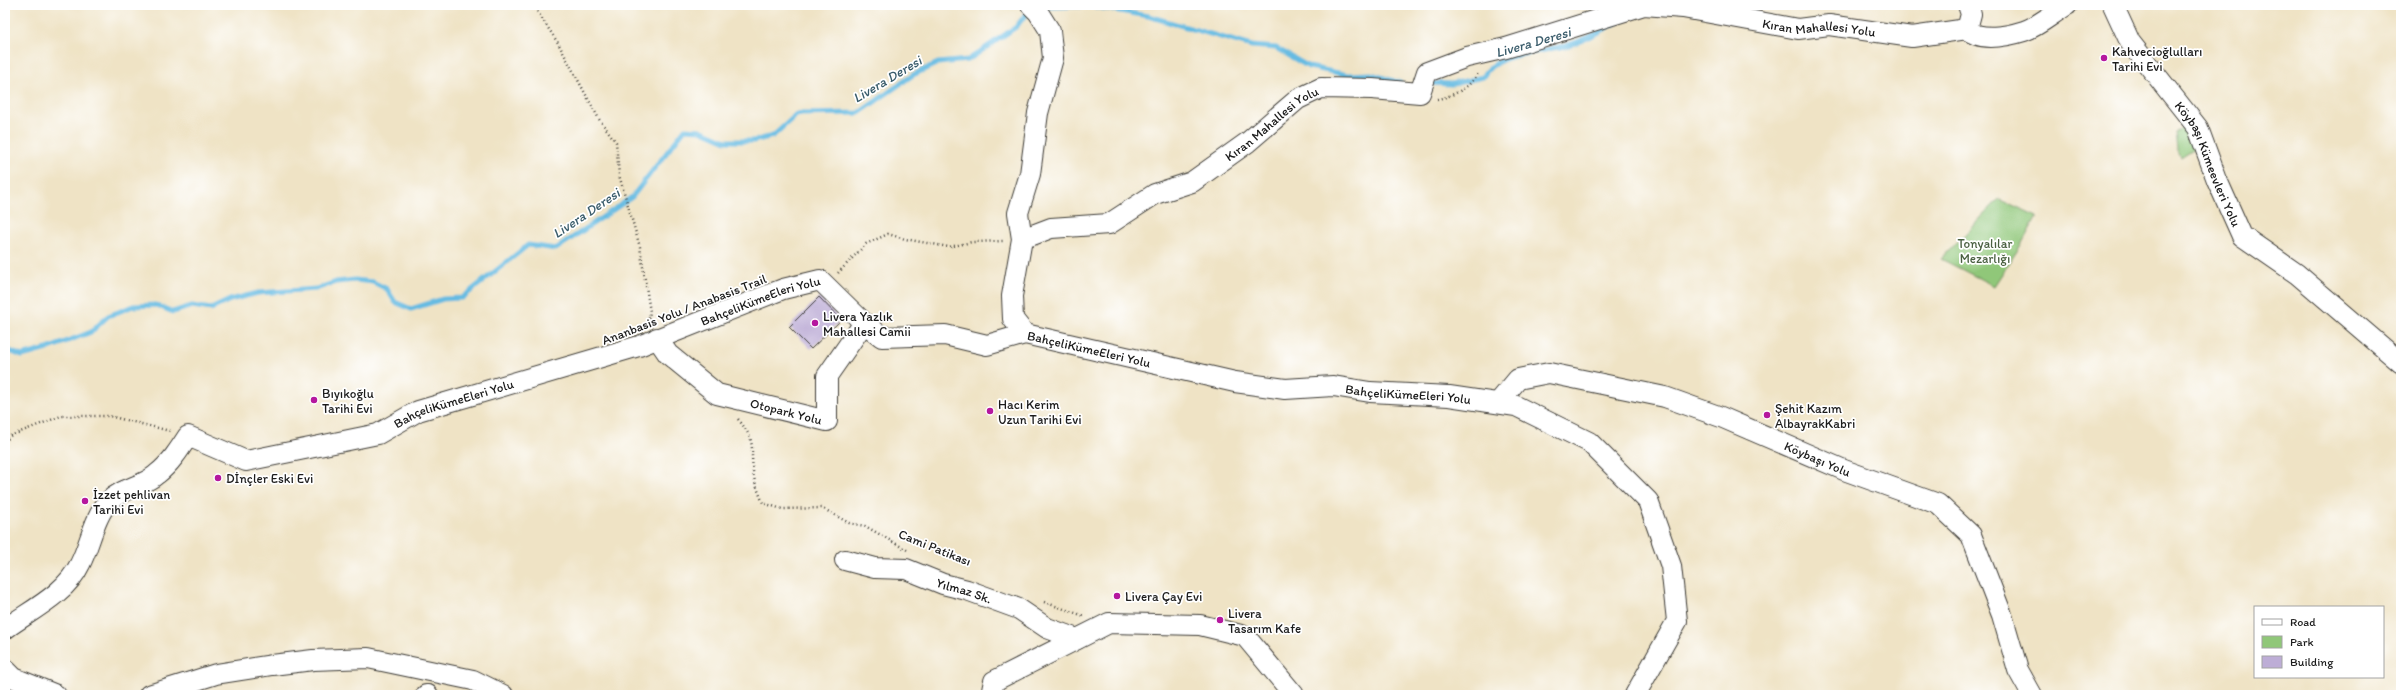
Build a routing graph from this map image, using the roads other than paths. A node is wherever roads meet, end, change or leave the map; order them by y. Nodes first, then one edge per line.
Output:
1 (1031, 5) edge
2 (1968, 5) edge
3 (2067, 5) edge
4 (2113, 5) edge
5 (1967, 29) junction
6 (1022, 241) junction
7 (864, 323) junction
8 (652, 333) junction
9 (1025, 334) junction
10 (2401, 363) edge
11 (1498, 403) junction
12 (845, 560) dead end
13 (5, 630) edge
14 (1077, 639) junction
15 (5, 668) edge
16 (56, 695) edge
17 (149, 695) edge
18 (503, 695) edge
19 (990, 695) edge
20 (1294, 695) edge
21 (1635, 695) edge
22 (2032, 695) edge

1 - 6 street
2 - 5 street
3 - 5 street
4 - 10 street, Köybaşı Kümeevleri Yolu
5 - 6 street, Kıran Mahallesi Yolu
6 - 9 street
7 - 8 street, BahçeliKümeEleri Yolu
7 - 8 street, Otopark Yolu
7 - 9 street, BahçeliKümeEleri Yolu
8 - 13 street, BahçeliKümeEleri Yolu
9 - 11 street, BahçeliKümeEleri Yolu
11 - 21 street, BahçeliKümeEleri Yolu
11 - 22 street, Köybaşı Yolu
12 - 14 street, Yılmaz Sk.
14 - 19 street
14 - 20 street
15 - 16 street
17 - 18 street

